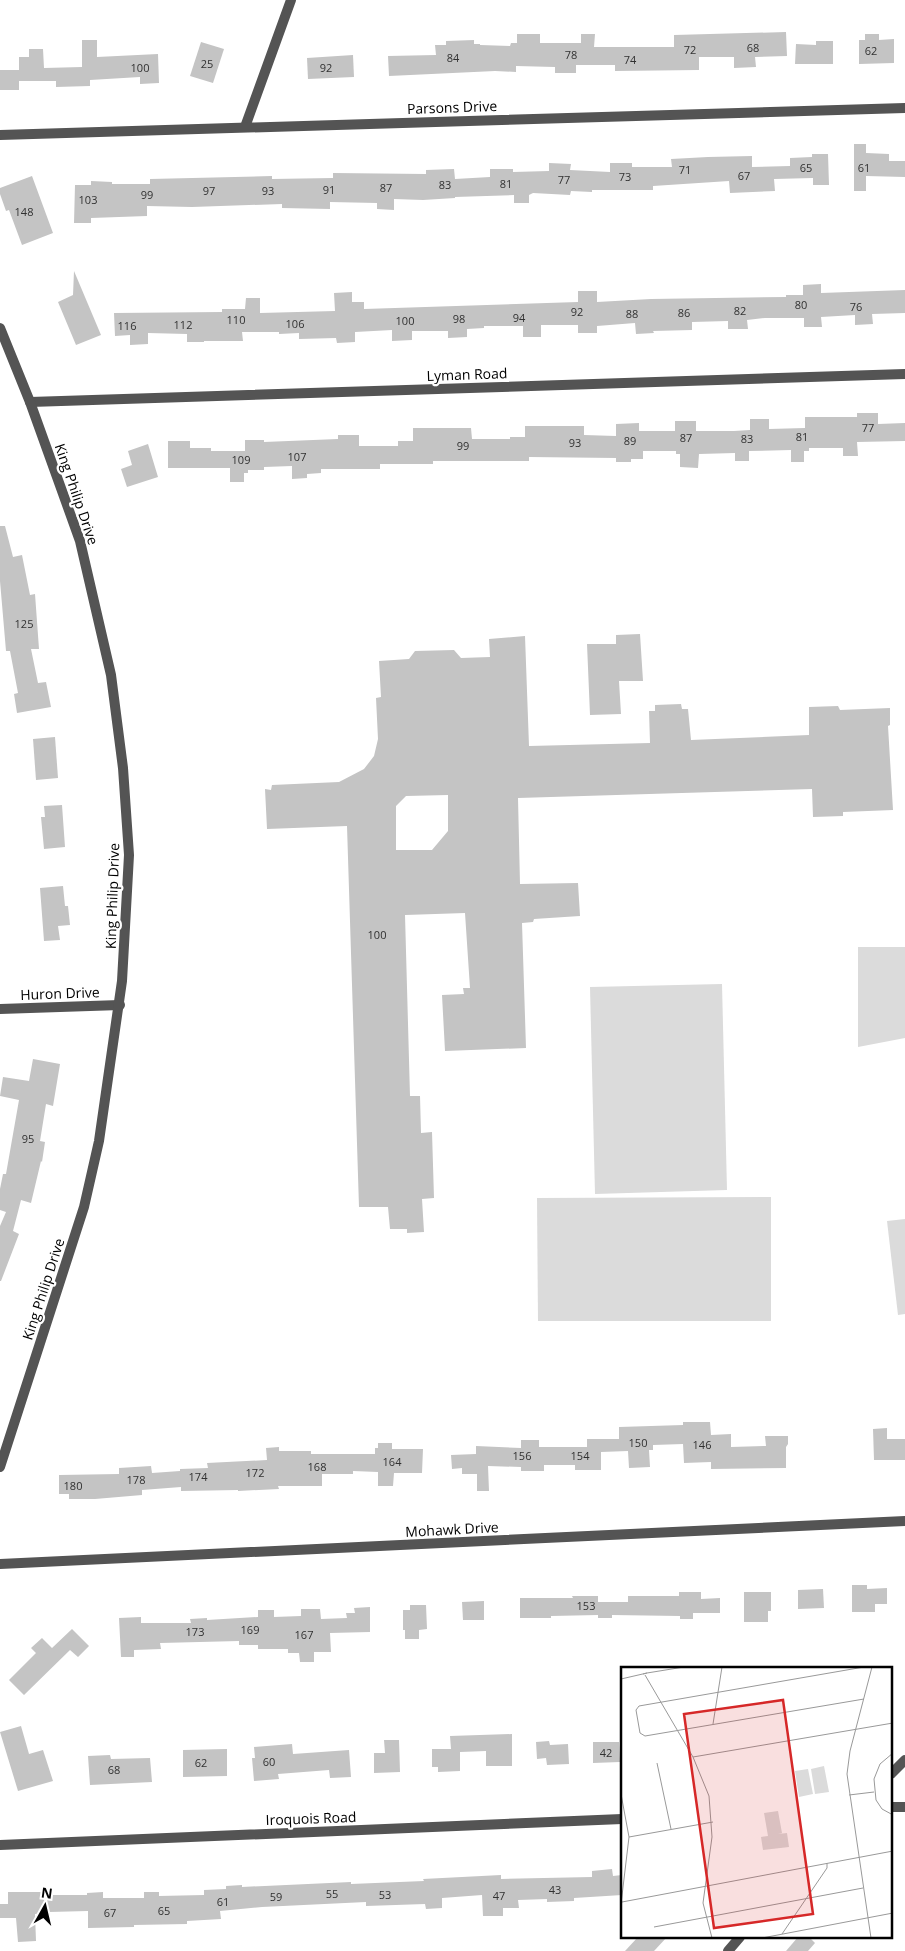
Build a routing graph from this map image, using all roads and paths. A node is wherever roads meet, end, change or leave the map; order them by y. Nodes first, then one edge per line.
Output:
1 (291, 0) edge
2 (905, 108) edge
3 (245, 127) junction
4 (0, 135) edge
5 (0, 328) edge
6 (905, 374) edge
7 (30, 402) junction
8 (120, 1005) junction
9 (0, 1009) edge
10 (0, 1467) edge
11 (905, 1521) edge
12 (0, 1564) edge
13 (905, 1760) edge
14 (892, 1773) edge
15 (892, 1807) edge
16 (905, 1807) edge
17 (621, 1819) edge
18 (0, 1845) edge
19 (739, 1938) edge
20 (728, 1951) edge

1 - 3 street
2 - 3 street, Parsons Drive
3 - 4 street, Parsons Drive
5 - 7 street, King Philip Drive
6 - 7 street, Lyman Road
7 - 8 street, King Philip Drive
8 - 9 street, Huron Drive
8 - 10 street, King Philip Drive
11 - 12 street, Mohawk Drive
13 - 14 street
15 - 16 street
17 - 18 street, Iroquois Road
19 - 20 street

